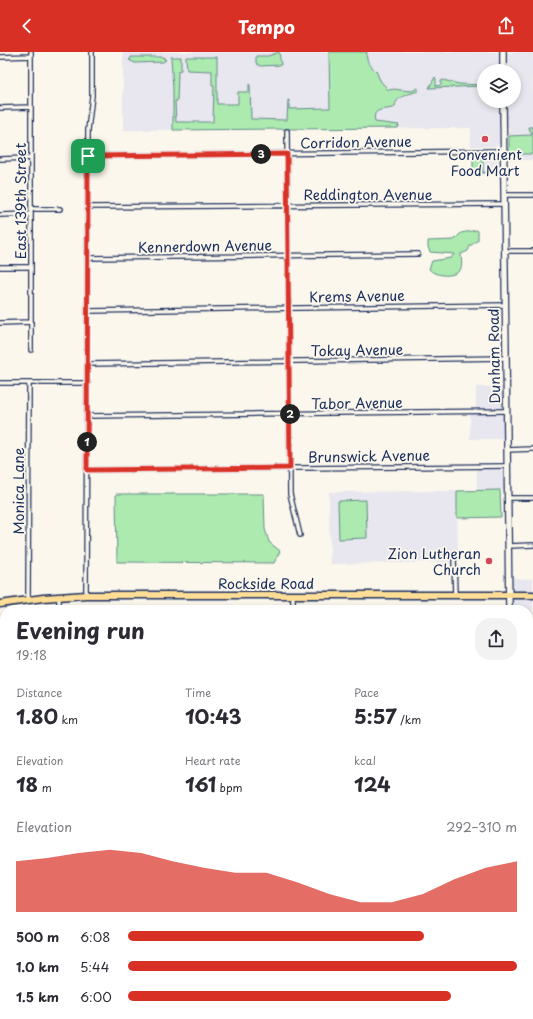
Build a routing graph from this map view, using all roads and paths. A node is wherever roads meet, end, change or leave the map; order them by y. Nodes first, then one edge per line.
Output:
1 (92, 52) edge
2 (503, 52) edge
3 (31, 54) edge
4 (0, 57) edge
5 (503, 64) edge
6 (32, 107) junction
7 (0, 108) edge
8 (503, 108) edge
9 (287, 131) dead end
10 (504, 151) junction
11 (287, 154) junction
12 (88, 156) junction
13 (31, 158) junction
14 (0, 159) edge
15 (504, 195) junction
16 (533, 195) edge
17 (505, 204) junction
18 (288, 205) junction
19 (88, 207) junction
20 (31, 209) junction
21 (60, 209) dead end
22 (31, 214) junction
23 (0, 215) edge
24 (505, 251) junction
25 (533, 251) edge
26 (418, 254) dead end
27 (288, 256) junction
28 (88, 258) junction
29 (0, 267) edge
30 (31, 267) junction
31 (506, 305) junction
32 (289, 308) junction
33 (88, 311) junction
34 (0, 322) edge
35 (31, 322) junction
36 (31, 350) dead end
37 (506, 358) junction
38 (289, 362) junction
39 (88, 364) junction
40 (0, 383) edge
41 (29, 383) junction
42 (88, 383) junction
43 (507, 411) junction
44 (290, 415) junction
45 (87, 416) junction
46 (533, 449) edge
47 (507, 450) junction
48 (507, 466) junction
49 (290, 468) junction
50 (87, 470) junction
51 (508, 498) junction
52 (533, 498) edge
53 (300, 535) dead end
54 (533, 545) edge
55 (509, 546) junction
56 (454, 558) dead end
57 (86, 595) junction
58 (509, 595) junction
59 (533, 595) edge
60 (59, 596) junction
61 (293, 596) junction
62 (455, 596) junction
63 (28, 600) junction
64 (0, 604) edge
65 (59, 605) edge
66 (293, 605) edge
67 (509, 605) edge

1 - 12 street
2 - 5 street
3 - 4 street
3 - 6 street, East 139th Street
6 - 7 street
6 - 13 street, East 139th Street
8 - 10 street, Dunham Road
9 - 11 street
10 - 11 street, Corridon Avenue
10 - 15 street, Dunham Road
11 - 12 street, Corridon Avenue
11 - 18 street
12 - 19 street
13 - 14 street
13 - 20 street, East 139th Street
15 - 16 street
15 - 17 street, Dunham Road
17 - 18 street, Reddington Avenue
17 - 24 street, Dunham Road
18 - 19 street, Reddington Avenue
18 - 27 street
19 - 28 street
20 - 21 street
20 - 22 street, East 139th Street
22 - 23 street
22 - 30 street, East 139th Street
24 - 25 street
24 - 31 street, Dunham Road
26 - 27 street, Kennerdown Avenue
27 - 28 street, Kennerdown Avenue
27 - 32 street
28 - 33 street
29 - 30 street
30 - 35 street, East 139th Street
31 - 32 street, Krems Avenue
31 - 37 street, Dunham Road
32 - 33 street, Krems Avenue
32 - 38 street
33 - 39 street
34 - 35 street
35 - 36 street, East 139th Street
37 - 38 street, Tokay Avenue
37 - 43 street, Dunham Road
38 - 39 street, Tokay Avenue
38 - 44 street
39 - 42 street
40 - 41 street
41 - 42 street
41 - 63 street, Monica Lane
42 - 45 street
43 - 44 street, Tabor Avenue
43 - 47 street, Dunham Road
44 - 45 street, Tabor Avenue
44 - 49 street
45 - 50 street
46 - 47 street
47 - 48 street, Dunham Road
48 - 49 street, Brunswick Avenue
48 - 51 street, Dunham Road
49 - 50 street, Brunswick Avenue
49 - 53 street
50 - 57 street
51 - 52 street
51 - 55 street, Dunham Road
54 - 55 street
55 - 58 street, Dunham Road
56 - 62 street
57 - 60 main road, Rockside Road
57 - 61 main road, Rockside Road
58 - 59 main road, Rockside Road
58 - 62 main road, Rockside Road
58 - 67 street, Dunham Road
60 - 63 main road, Rockside Road
60 - 65 street
61 - 62 main road, Rockside Road
61 - 66 street
63 - 64 main road, Rockside Road

